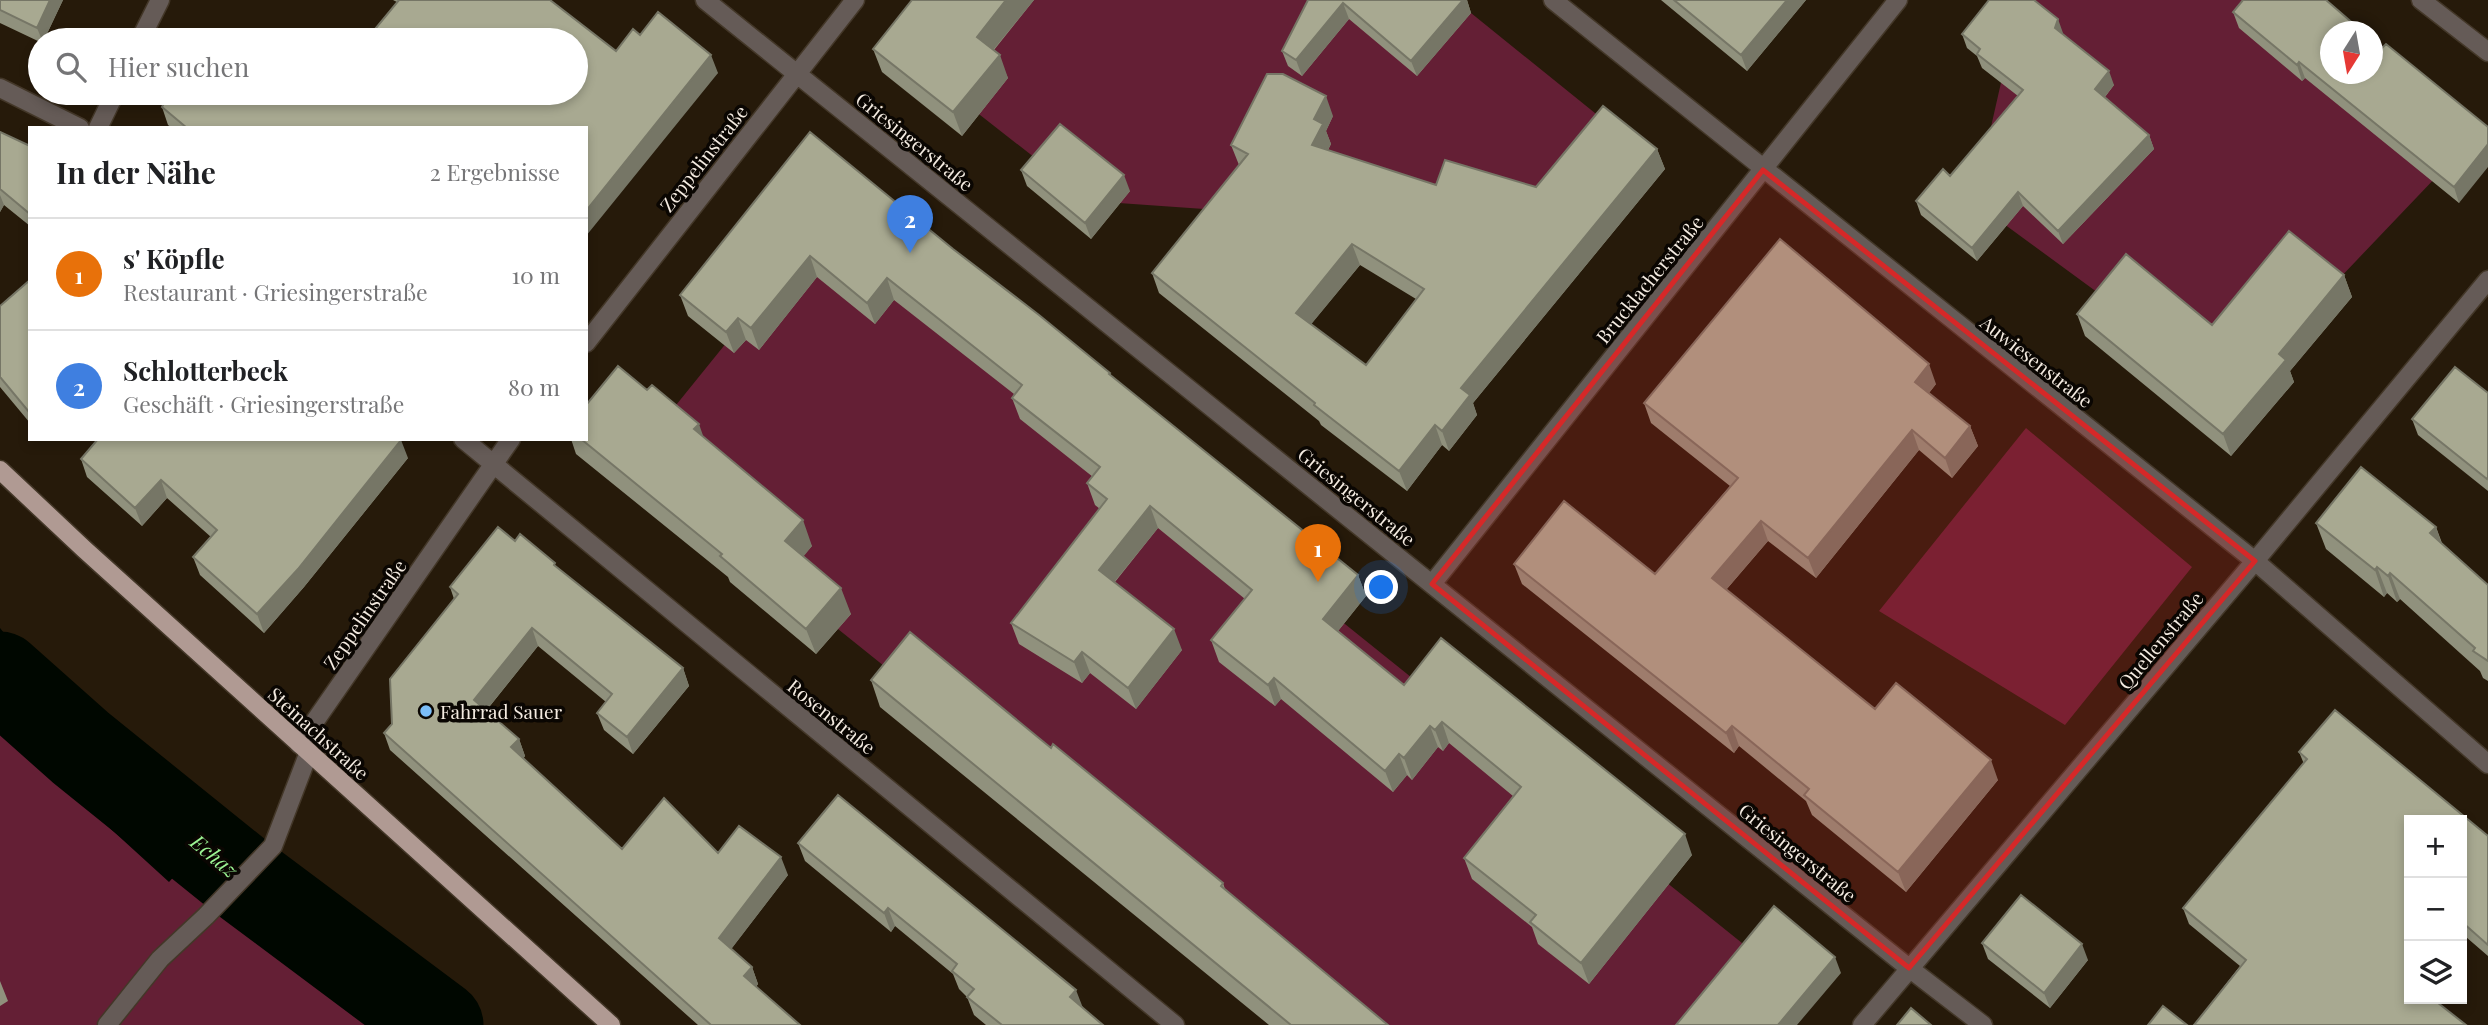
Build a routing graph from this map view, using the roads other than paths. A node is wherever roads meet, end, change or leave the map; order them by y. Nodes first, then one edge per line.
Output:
1 (160, 0) edge
2 (705, 0) edge
3 (855, 0) edge
4 (1553, 0) edge
5 (1898, 0) edge
6 (2421, 0) edge
7 (146, 28) edge
8 (2488, 52) edge
9 (796, 72) junction
10 (0, 88) edge
11 (28, 102) edge
12 (34, 105) edge
13 (109, 105) edge
14 (76, 126) edge
15 (99, 126) edge
16 (1763, 170) junction
17 (2488, 280) edge
18 (588, 340) edge
19 (465, 441) edge
20 (509, 441) edge
21 (492, 464) junction
22 (0, 470) edge
23 (2255, 561) junction
24 (1432, 584) junction
25 (304, 748) junction
26 (2488, 764) edge
27 (1909, 968) junction
28 (107, 1025) edge
29 (611, 1025) edge
30 (1175, 1025) edge
31 (1862, 1025) edge
32 (1983, 1025) edge

1 - 7 street
2 - 9 street, Griesingerstraße
3 - 9 street, Zeppelinstraße
4 - 16 street, Auwiesenstraße
5 - 16 street, Brucklacherstraße
6 - 8 street
9 - 18 street, Zeppelinstraße
9 - 24 street, Griesingerstraße
10 - 11 street
12 - 14 street
13 - 15 street
16 - 23 street, Auwiesenstraße
16 - 24 street, Brucklacherstraße
17 - 23 street, Quellenstraße
19 - 21 street, Rosenstraße
20 - 21 street, Zeppelinstraße
21 - 25 street, Zeppelinstraße
21 - 30 street, Rosenstraße
22 - 25 main road, Steinachstraße
23 - 26 street, Auwiesenstraße
23 - 27 street, Quellenstraße
24 - 27 street, Griesingerstraße
25 - 28 street, Zeppelinstraße
25 - 29 main road, Steinachstraße
27 - 31 street, Quellenstraße
27 - 32 street, Griesingerstraße

